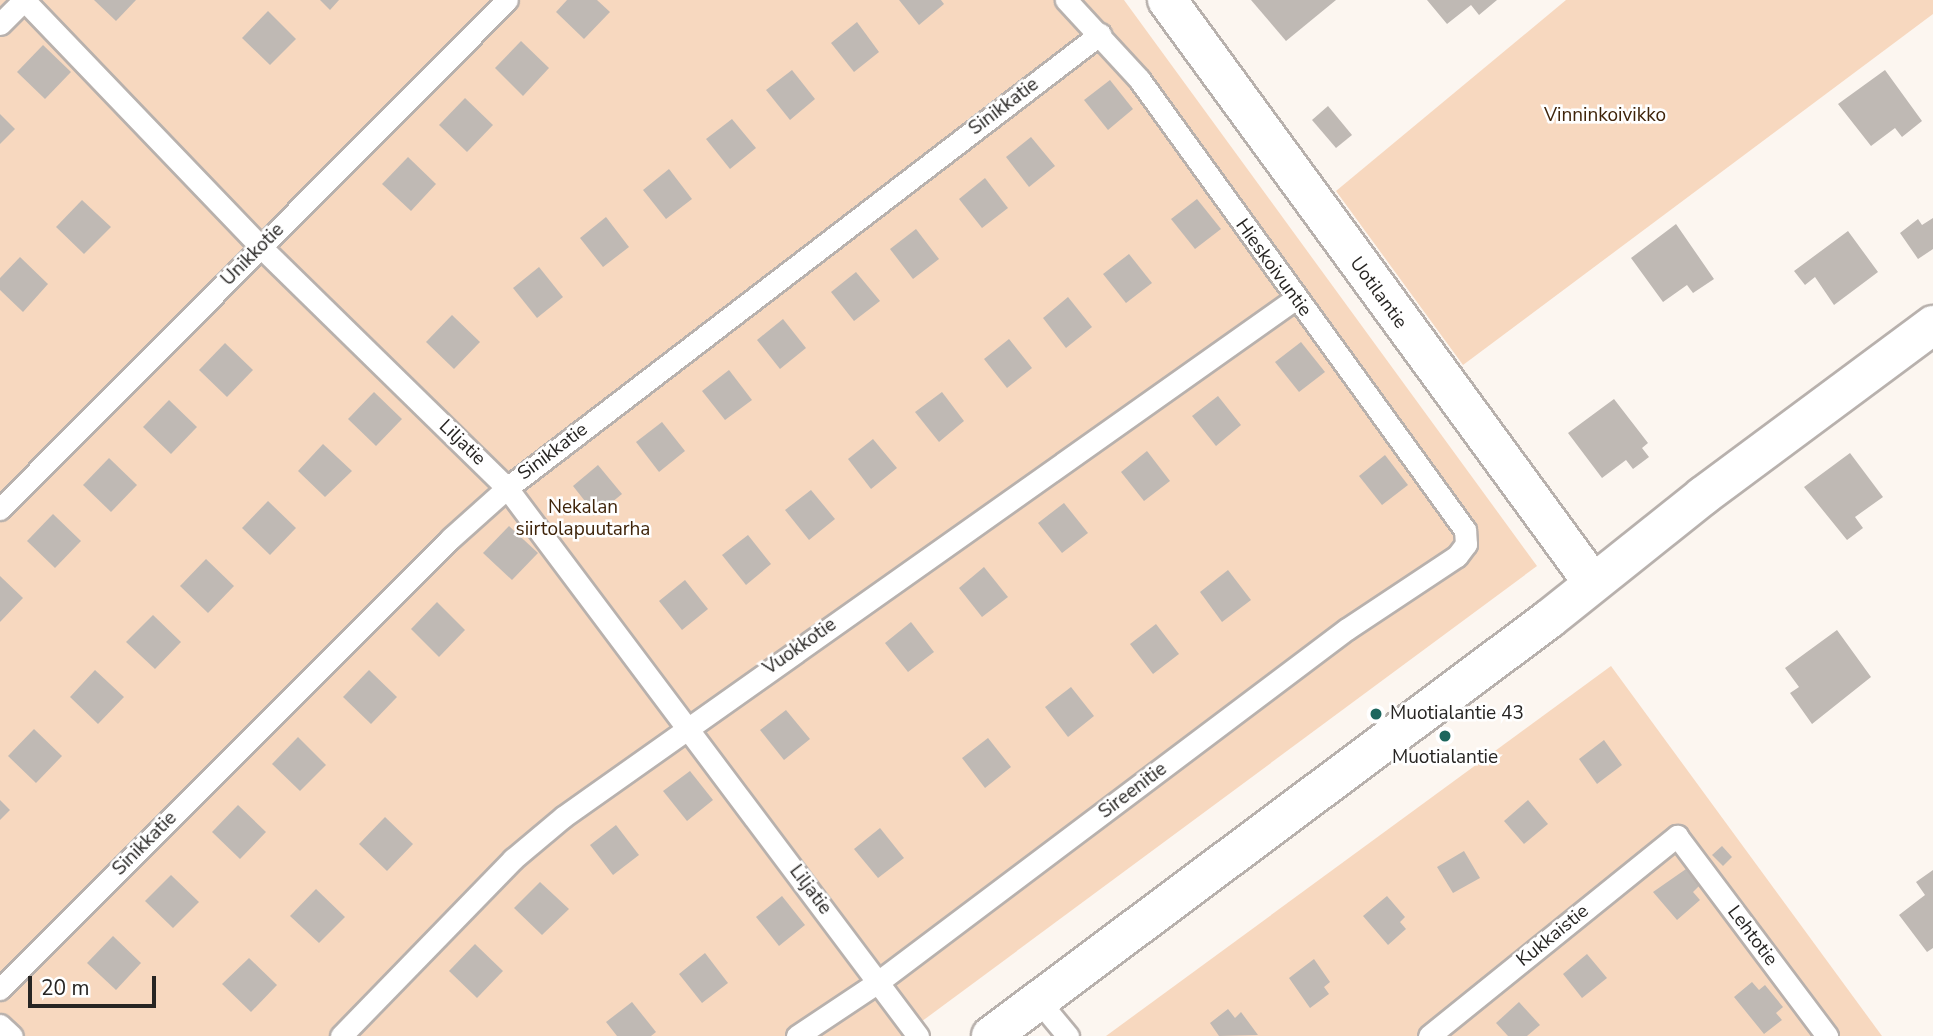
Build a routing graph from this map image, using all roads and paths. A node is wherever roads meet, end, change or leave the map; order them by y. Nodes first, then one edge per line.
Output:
1 (24, 0) edge
2 (507, 0) edge
3 (1066, 0) edge
4 (1167, 0) edge
5 (0, 24) edge
6 (1100, 34) junction
7 (261, 247) junction
8 (1295, 299) junction
9 (1933, 325) edge
10 (507, 488) junction
11 (0, 509) edge
12 (1466, 544) joint
13 (1593, 583) junction
14 (687, 726) junction
15 (1677, 836) joint
16 (878, 982) junction
17 (0, 989) edge
18 (1038, 1000) junction
19 (0, 1025) edge
20 (12, 1036) edge
21 (341, 1036) edge
22 (797, 1036) edge
23 (918, 1036) edge
24 (991, 1036) edge
25 (1068, 1036) edge
26 (1429, 1036) edge
27 (1827, 1036) edge

1 - 5 lane
1 - 7 lane, Liljatie
2 - 7 lane, Unikkotie
3 - 6 lane, Hieskoivuntie
4 - 13 street, Uotilantie
6 - 8 lane, Hieskoivuntie
6 - 10 lane, Sinikkatie
7 - 10 lane, Liljatie
7 - 11 lane, Unikkotie
8 - 12 lane, Hieskoivuntie
8 - 14 lane, Vuokkotie
9 - 13 street
10 - 14 lane, Liljatie
10 - 17 lane, Sinikkatie
12 - 16 lane, Sireenitie
13 - 18 street
14 - 16 lane, Liljatie
14 - 21 lane, Vuokkotie
15 - 26 lane, Kukkaistie
15 - 27 lane, Lehtotie
16 - 22 lane, Sireenitie
16 - 23 lane, Liljatie
18 - 24 street
18 - 25 lane
19 - 20 lane

